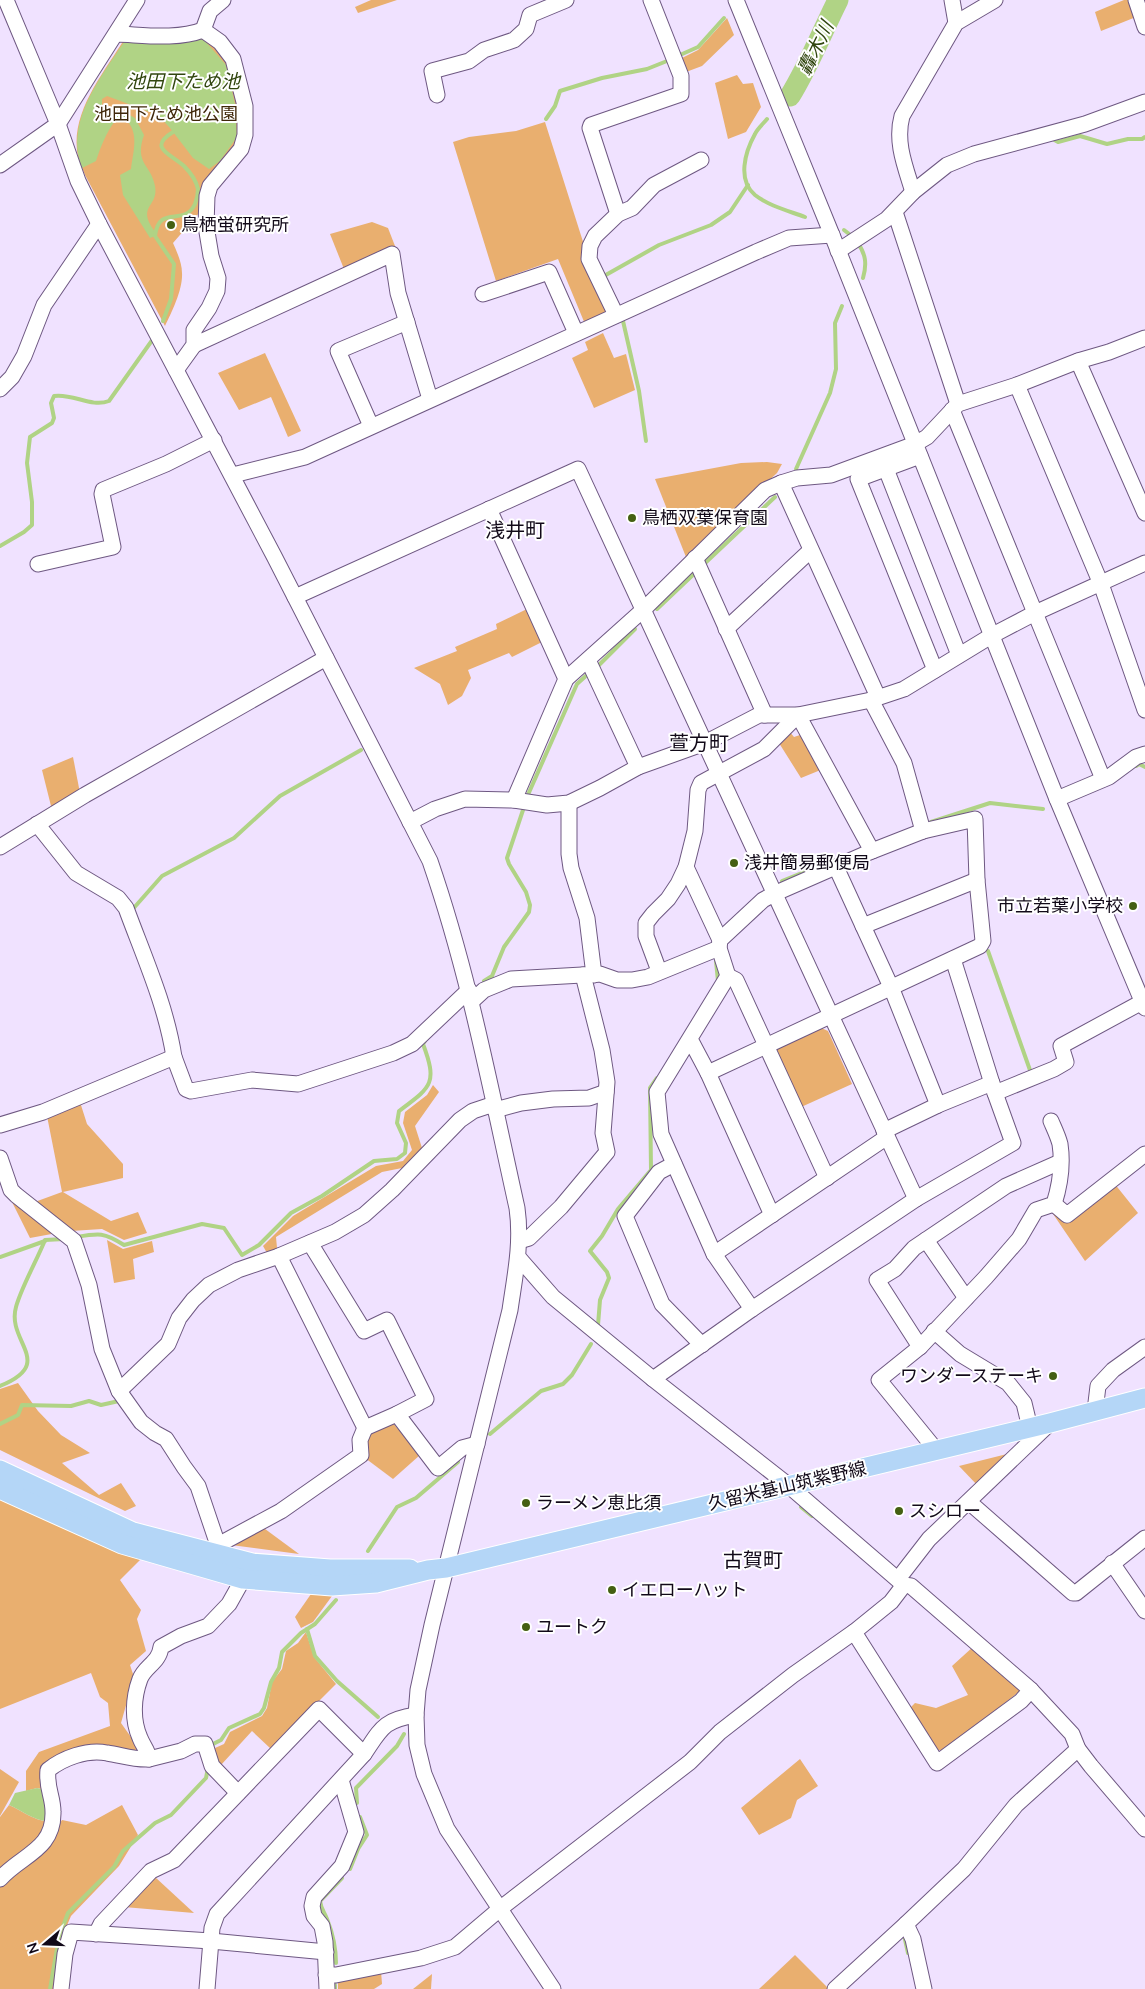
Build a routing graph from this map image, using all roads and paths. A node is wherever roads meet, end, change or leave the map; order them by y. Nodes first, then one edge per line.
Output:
1 (6, 0) edge
2 (137, 0) edge
3 (223, 0) edge
4 (566, 0) edge
5 (652, 0) edge
6 (736, 0) edge
7 (952, 0) edge
8 (995, 0) edge
9 (1136, 0) edge
10 (956, 22) junction
11 (1145, 27) edge
12 (203, 30) junction
13 (117, 34) junction
14 (438, 95) dead end
15 (1145, 102) edge
16 (58, 124) junction
17 (701, 160) dead end
18 (0, 165) edge
19 (913, 192) junction
20 (896, 212) junction
21 (618, 214) junction
22 (99, 224) junction
23 (832, 235) junction
24 (849, 245) junction
25 (483, 294) dead end
26 (616, 315) junction
27 (407, 322) junction
28 (576, 333) junction
29 (1145, 339) edge
30 (194, 345) junction
31 (1078, 361) junction
32 (176, 370) junction
33 (1017, 385) junction
34 (0, 389) edge
35 (430, 399) junction
36 (955, 407) junction
37 (371, 426) junction
38 (214, 440) junction
39 (917, 450) junction
40 (886, 469) junction
41 (233, 475) junction
42 (781, 483) junction
43 (489, 510) junction
44 (1145, 513) edge
45 (811, 550) junction
46 (695, 558) junction
47 (1145, 563) edge
48 (38, 564) dead end
49 (1101, 584) junction
50 (296, 597) junction
51 (643, 610) junction
52 (1035, 613) junction
53 (726, 629) junction
54 (991, 636) junction
55 (959, 655) junction
56 (326, 658) junction
57 (588, 660) junction
58 (935, 670) junction
59 (566, 679) junction
60 (874, 698) junction
61 (1145, 710) edge
62 (765, 715) junction
63 (798, 715) junction
64 (705, 743) junction
65 (1145, 754) edge
66 (638, 767) junction
67 (719, 772) junction
68 (1103, 779) junction
69 (1057, 799) junction
70 (521, 802) junction
71 (569, 803) junction
72 (410, 822) junction
73 (37, 824) junction
74 (923, 831) junction
75 (869, 846) junction
76 (0, 847) edge
77 (836, 866) junction
78 (686, 867) junction
79 (977, 880) junction
80 (776, 893) junction
81 (863, 926) junction
82 (719, 944) junction
83 (953, 959) junction
84 (659, 971) junction
85 (588, 975) junction
86 (728, 976) junction
87 (891, 987) junction
88 (470, 995) junction
89 (1144, 1005) edge
90 (831, 1015) junction
91 (690, 1039) junction
92 (766, 1045) junction
93 (174, 1057) junction
94 (708, 1073) junction
95 (993, 1088) junction
96 (606, 1092) junction
97 (938, 1105) junction
98 (495, 1107) junction
99 (1051, 1121) dead end
100 (0, 1125) edge
101 (886, 1134) junction
102 (1145, 1154) edge
103 (0, 1158) edge
104 (1060, 1162) junction
105 (674, 1164) junction
106 (827, 1178) junction
107 (916, 1199) junction
108 (1054, 1204) junction
109 (772, 1215) junction
110 (926, 1240) junction
111 (519, 1241) junction
112 (310, 1243) junction
113 (714, 1254) junction
114 (279, 1256) junction
115 (518, 1257) junction
116 (966, 1298) junction
117 (752, 1309) junction
118 (934, 1331) junction
119 (702, 1345) junction
120 (920, 1347) junction
121 (1145, 1347) edge
122 (654, 1379) junction
123 (119, 1391) junction
124 (1145, 1398) edge
125 (1095, 1411) junction
126 (397, 1414) junction
127 (1050, 1423) junction
128 (364, 1428) junction
129 (1030, 1428) junction
130 (477, 1444) junction
131 (936, 1450) junction
132 (0, 1470) edge
133 (788, 1486) junction
134 (0, 1489) edge
135 (969, 1502) junction
136 (1145, 1538) edge
137 (219, 1549) junction
138 (1112, 1563) junction
139 (437, 1569) junction
140 (243, 1580) junction
141 (901, 1582) junction
142 (1144, 1608) edge
143 (854, 1632) junction
144 (1031, 1690) junction
145 (416, 1715) junction
146 (1078, 1749) junction
147 (364, 1754) junction
148 (149, 1759) junction
149 (341, 1780) junction
150 (238, 1793) junction
151 (1144, 1825) edge
152 (0, 1879) edge
153 (501, 1908) junction
154 (906, 1924) junction
155 (96, 1934) junction
156 (211, 1941) junction
157 (326, 1952) junction
158 (327, 1982) edge
159 (61, 1989) edge
160 (207, 1989) edge
161 (553, 1989) edge
162 (835, 1989) edge
163 (924, 1989) edge

1 - 16 street
2 - 13 street
3 - 12 street
4 - 14 street
5 - 21 street
6 - 23 street
7 - 10 street
8 - 10 street
9 - 11 street
10 - 19 street
12 - 13 street
12 - 30 street
13 - 16 street
15 - 19 street
16 - 18 street
16 - 22 street
17 - 21 street
19 - 20 street
20 - 24 street
20 - 36 street
21 - 26 street
22 - 32 street
22 - 34 street
23 - 24 street
23 - 26 street
24 - 39 street
25 - 28 street
26 - 28 street
27 - 30 street
27 - 35 street
27 - 37 street
28 - 35 street
29 - 31 street
30 - 32 street
31 - 33 street
31 - 44 street
32 - 38 street
33 - 36 street
33 - 49 street
35 - 37 street
36 - 39 street
36 - 52 street
37 - 41 street
38 - 41 street
38 - 48 street
39 - 40 street
39 - 42 street
39 - 54 street
40 - 55 street
40 - 58 street
41 - 50 street
42 - 45 street
42 - 46 street
43 - 50 street
43 - 51 street
43 - 59 street
45 - 53 street
45 - 60 street
46 - 51 street
46 - 53 street
47 - 49 street
49 - 52 street
49 - 61 street
50 - 56 street
51 - 57 street
51 - 64 street
52 - 54 street
52 - 68 street
53 - 62 street
54 - 55 street
54 - 69 street
55 - 58 street
56 - 72 street
56 - 73 street
57 - 59 street
57 - 66 street
58 - 60 street
59 - 70 street
60 - 63 street
60 - 74 street
62 - 63 street
62 - 64 street
63 - 67 street
63 - 75 street
64 - 66 street
64 - 67 street
65 - 68 street
66 - 71 street
67 - 78 street
67 - 80 street
68 - 69 street
69 - 89 street
70 - 71 street
70 - 72 street
71 - 85 street
72 - 88 street
73 - 76 street
73 - 93 street
74 - 75 street
74 - 79 street
75 - 77 street
77 - 80 street
77 - 81 street
78 - 82 street
78 - 84 street
79 - 81 street
79 - 83 street
80 - 82 street
80 - 90 street
81 - 87 street
82 - 84 street
82 - 86 street
83 - 87 street
83 - 95 street
84 - 85 street
85 - 88 street
85 - 96 street
86 - 91 street
86 - 92 street
87 - 90 street
87 - 97 street
88 - 93 street
88 - 98 street
89 - 95 street
90 - 92 street
90 - 101 street
91 - 94 street
91 - 105 street
92 - 94 street
92 - 106 street
93 - 100 street
94 - 109 street
95 - 97 street
95 - 107 street
96 - 98 street
96 - 111 street
97 - 101 street
98 - 111 street
98 - 112 street
99 - 104 street
101 - 106 street
101 - 107 street
102 - 108 street
103 - 123 street
104 - 108 street
104 - 110 street
105 - 113 street
105 - 119 street
106 - 109 street
107 - 117 street
108 - 116 street
109 - 113 street
110 - 116 street
110 - 120 street
111 - 115 street
112 - 114 street
112 - 126 street
113 - 117 street
114 - 123 street
114 - 128 street
115 - 122 street
115 - 130 street
116 - 118 street
117 - 119 street
118 - 120 street
118 - 129 street
119 - 122 street
120 - 131 street
121 - 125 street
122 - 133 street
123 - 137 street
124 - 125 main road, 久留米基山筑紫野線
125 - 127 main road, 久留米基山筑紫野線
126 - 128 street
126 - 130 street
127 - 129 main road, 久留米基山筑紫野線
127 - 135 street
128 - 137 street
129 - 131 main road, 久留米基山筑紫野線
130 - 139 street
131 - 133 main road, 久留米基山筑紫野線
132 - 137 main road, 久留米基山筑紫野線
133 - 139 main road, 久留米基山筑紫野線
133 - 141 street
134 - 140 main road, 久留米基山筑紫野線
135 - 138 street
135 - 141 street
136 - 138 street
137 - 139 main road, 久留米基山筑紫野線
138 - 142 street
139 - 140 main road, 久留米基山筑紫野線
139 - 145 street
140 - 148 street
141 - 143 street
141 - 144 street
143 - 144 street
143 - 153 street
144 - 146 street
145 - 147 street
145 - 153 street
146 - 151 street
146 - 154 street
147 - 149 street
147 - 150 street
148 - 150 street
148 - 152 street
149 - 156 street
149 - 157 street
150 - 155 street
153 - 158 street
153 - 161 street
154 - 162 street
154 - 163 street
155 - 156 street
155 - 159 street
156 - 157 street
156 - 160 street
157 - 158 street

